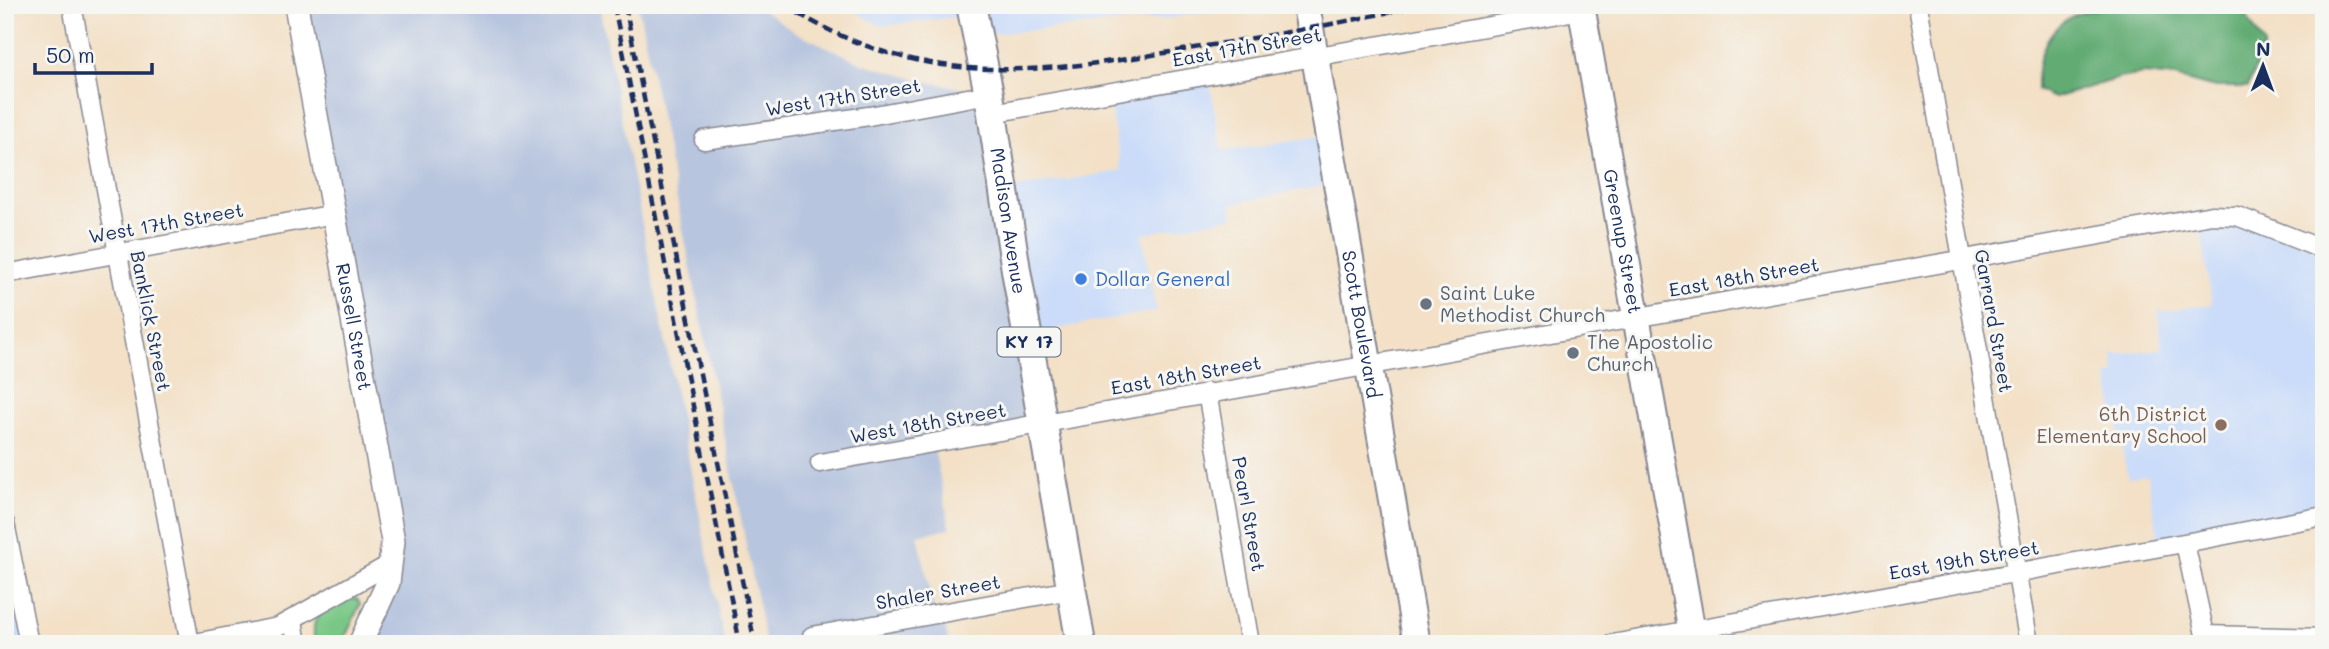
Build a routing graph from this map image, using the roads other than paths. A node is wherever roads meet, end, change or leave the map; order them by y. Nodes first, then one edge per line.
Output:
1 (72, 5) edge
2 (296, 5) edge
3 (971, 5) edge
4 (1306, 5) edge
5 (1917, 5) edge
6 (1585, 7) edge
7 (1314, 57) junction
8 (991, 103) junction
9 (704, 140) dead end
10 (335, 214) junction
11 (2324, 250) edge
12 (117, 253) junction
13 (1962, 259) junction
14 (5, 274) edge
15 (1636, 318) junction
16 (1367, 365) junction
17 (1207, 392) junction
18 (1043, 424) junction
19 (820, 463) dead end
20 (2324, 516) edge
21 (5, 523) edge
22 (2185, 542) junction
23 (392, 563) junction
24 (2017, 572) junction
25 (1071, 590) junction
26 (293, 620) junction
27 (812, 636) dead end
28 (1693, 637) edge
29 (2324, 638) edge
30 (2206, 640) edge
31 (29, 644) edge
32 (190, 644) edge
33 (297, 644) edge
34 (360, 644) edge
35 (1081, 644) edge
36 (1250, 644) edge
37 (1416, 644) edge
38 (1612, 644) edge
39 (2029, 644) edge

1 - 12 street, Banklick Street
2 - 10 street, Russell Street
3 - 8 main road, Madison Avenue / KY 17
4 - 7 main road, Scott Boulevard
5 - 13 street, Garrard Street
6 - 7 street, East 17th Street
6 - 15 main road, Greenup Street
7 - 8 street, East 17th Street
7 - 16 main road, Scott Boulevard
8 - 9 street, West 17th Street
8 - 18 main road, Madison Avenue / KY 17
10 - 12 street, West 17th Street
10 - 23 street, Russell Street
11 - 13 street, East 18th Street
12 - 14 street, West 17th Street
12 - 32 street, Banklick Street
13 - 15 street, East 18th Street
13 - 24 street, Garrard Street
15 - 16 street, East 18th Street
15 - 28 main road, Greenup Street
16 - 17 street, East 18th Street
16 - 37 main road, Scott Boulevard
17 - 18 street, East 18th Street
17 - 36 street, Pearl Street
18 - 19 street, West 18th Street
18 - 25 main road, Madison Avenue / KY 17
20 - 22 street, East 19th Street
21 - 31 street
22 - 24 street, East 19th Street
22 - 30 street
23 - 26 street
23 - 34 street, Russell Street
24 - 28 street, East 19th Street
24 - 39 street, Garrard Street
25 - 27 street, Shaler Street
25 - 35 main road, Madison Avenue / KY 17
26 - 32 street
26 - 33 street
28 - 38 street, East 19th Street
29 - 30 street

